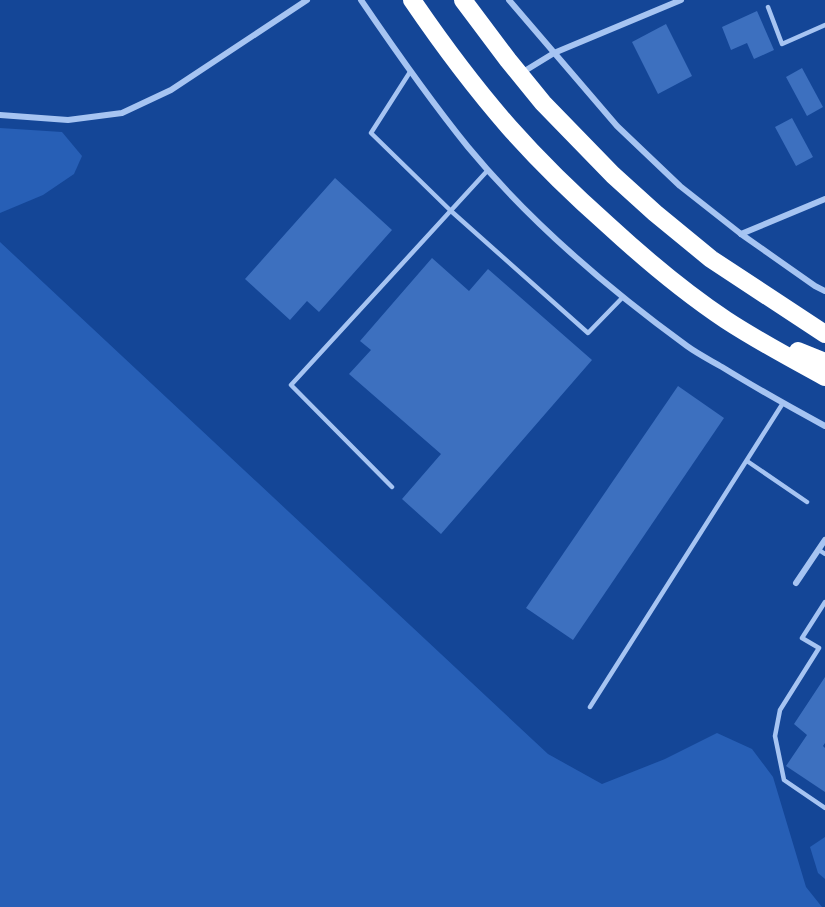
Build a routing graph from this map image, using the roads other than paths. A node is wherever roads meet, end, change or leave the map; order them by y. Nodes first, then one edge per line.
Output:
1 (307, 0) edge
2 (361, 0) edge
3 (412, 0) edge
4 (464, 0) edge
5 (509, 0) edge
6 (681, 0) edge
7 (768, 7) dead end
8 (825, 25) edge
9 (554, 52) junction
10 (410, 72) junction
11 (520, 74) junction
12 (0, 115) edge
13 (488, 170) junction
14 (825, 199) edge
15 (451, 211) junction
16 (741, 234) junction
17 (825, 291) edge
18 (623, 297) junction
19 (728, 321) junction
20 (825, 334) edge
21 (825, 362) edge
22 (825, 377) edge
23 (783, 403) junction
24 (825, 426) edge
25 (747, 461) junction
26 (392, 487) dead end
27 (807, 502) dead end
28 (825, 540) edge
29 (822, 552) edge
30 (796, 584) dead end
31 (825, 602) edge
32 (590, 707) dead end
33 (825, 808) edge

1 - 12 street
2 - 10 street
3 - 19 highway
4 - 11 highway
5 - 9 street
6 - 9 street
7 - 8 lane
9 - 11 street
9 - 16 street
10 - 13 street
10 - 15 lane
11 - 20 highway
13 - 15 lane
13 - 18 street
14 - 16 street
15 - 18 lane
15 - 26 lane
16 - 17 street
18 - 23 street
19 - 21 highway
19 - 22 highway
23 - 24 street
23 - 25 lane
25 - 27 lane
25 - 32 lane
28 - 29 street
29 - 30 street
31 - 33 lane

